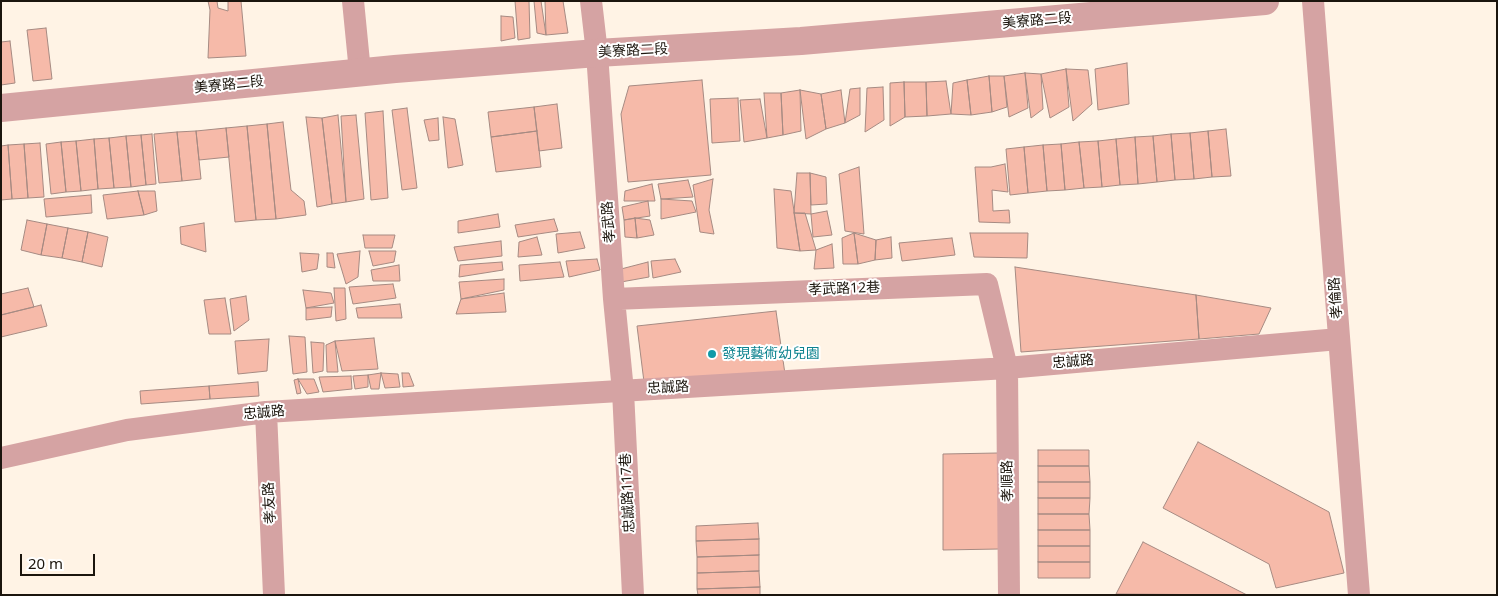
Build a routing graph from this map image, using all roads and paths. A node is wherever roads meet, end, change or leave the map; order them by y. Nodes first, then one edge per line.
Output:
1 (353, 1) edge
2 (591, 1) edge
3 (1265, 1) edge
4 (1313, 1) edge
5 (597, 53) junction
6 (360, 72) junction
7 (1, 108) edge
8 (614, 299) junction
9 (1339, 339) junction
10 (1007, 368) junction
11 (623, 391) junction
12 (266, 412) junction
13 (1, 458) edge
14 (274, 595) edge
15 (633, 595) edge
16 (1010, 595) edge
17 (1359, 595) edge

1 - 6 street
2 - 5 street, 孝武路
3 - 5 street, 美寮路二段
4 - 9 street, 孝倫路
5 - 6 street, 美寮路二段
5 - 8 street, 孝武路
6 - 7 street, 美寮路二段
8 - 10 street, 孝武路12巷
8 - 11 street, 孝武路
9 - 10 street, 忠誠路
9 - 17 street, 孝倫路
10 - 11 street, 忠誠路
10 - 16 street, 孝順路
11 - 12 street, 忠誠路
11 - 15 street, 忠誠路117巷
12 - 13 street, 忠誠路
12 - 14 street, 孝友路

